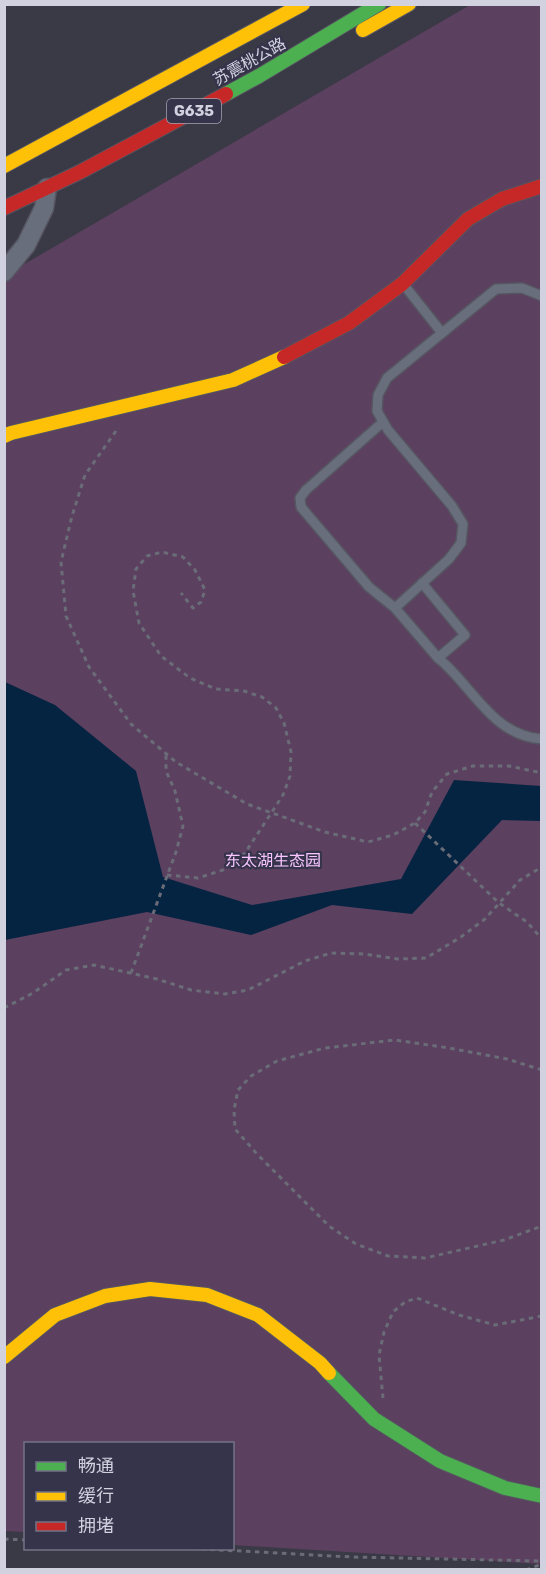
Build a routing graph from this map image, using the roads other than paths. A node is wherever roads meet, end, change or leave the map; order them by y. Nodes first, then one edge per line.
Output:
1 (274, 4) edge
2 (303, 4) edge
3 (379, 4) edge
4 (409, 4) edge
5 (117, 105) junction
6 (199, 108) junction
7 (4, 166) edge
8 (542, 186) edge
9 (47, 188) junction
10 (4, 208) edge
11 (4, 272) edge
12 (402, 284) junction
13 (542, 296) edge
14 (442, 333) junction
15 (383, 422) junction
16 (4, 436) edge
17 (422, 583) junction
18 (395, 608) junction
19 (438, 658) junction
20 (542, 739) edge
21 (4, 1357) edge
22 (542, 1496) edge

1 - 5 main road
2 - 5 main road, 苏震桃公路 / G635
3 - 6 main road, 苏震桃公路 / G635
4 - 6 main road
5 - 7 main road, 苏震桃公路 / G635
6 - 9 main road, 苏震桃公路 / G635
8 - 12 main road
9 - 10 main road, 苏震桃公路 / G635
9 - 11 street
12 - 14 lane
12 - 16 main road
13 - 14 lane
14 - 15 lane
15 - 17 lane
15 - 18 lane
17 - 18 lane
17 - 19 lane
18 - 19 lane
19 - 20 lane
21 - 22 main road

